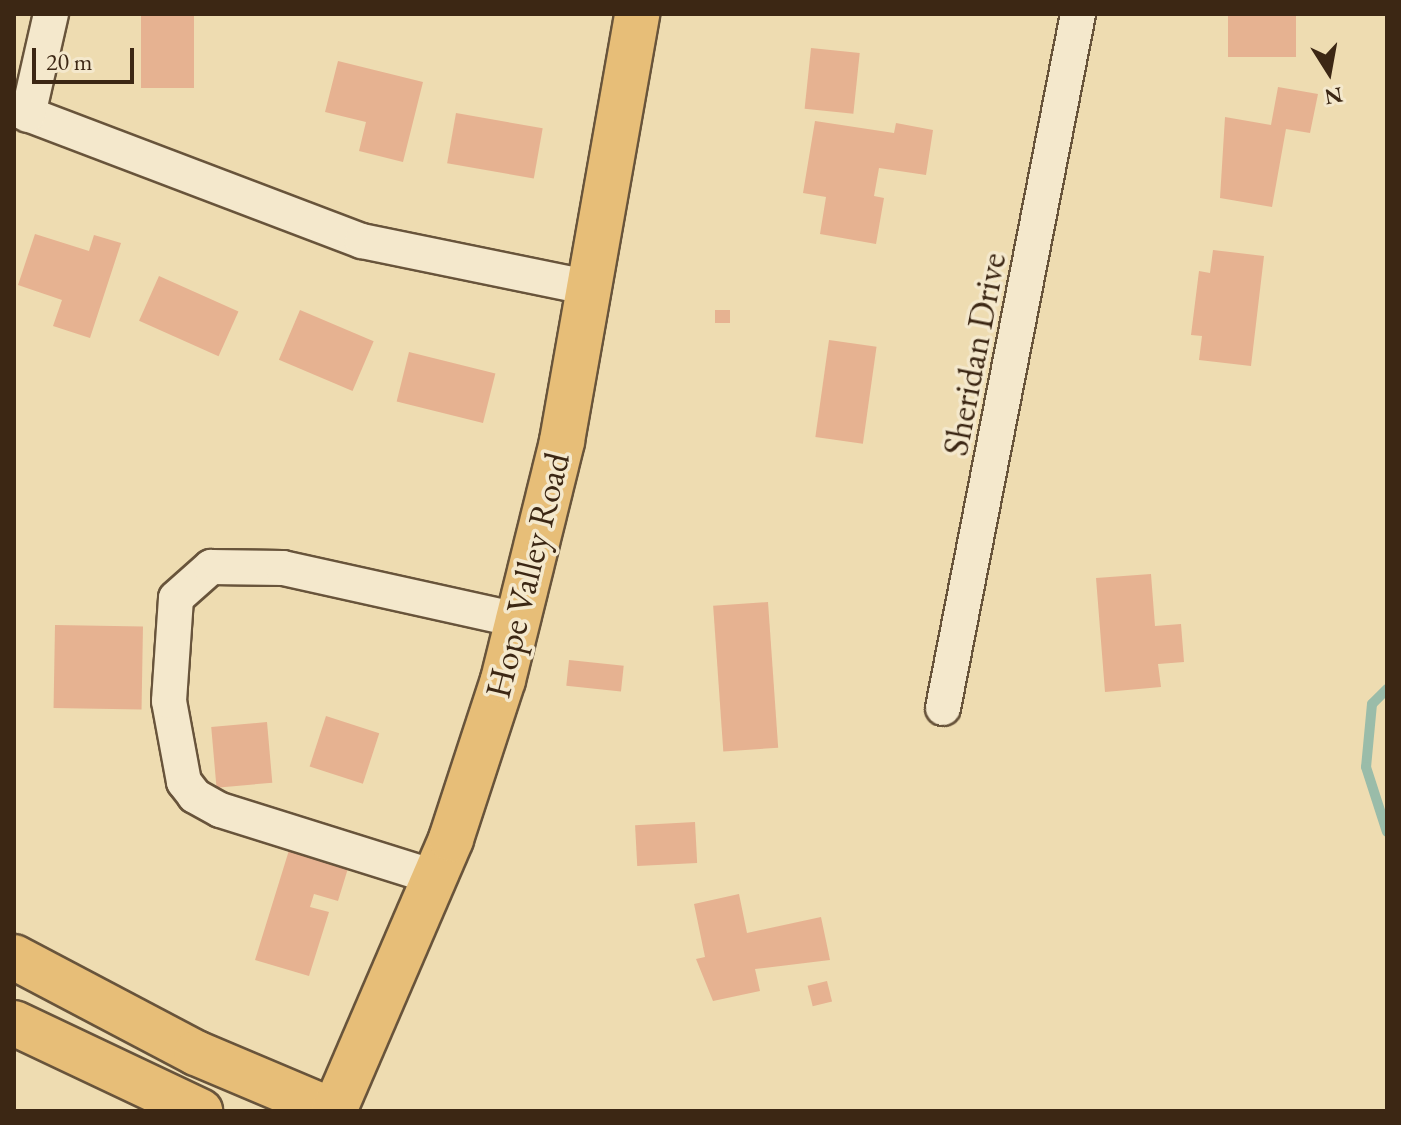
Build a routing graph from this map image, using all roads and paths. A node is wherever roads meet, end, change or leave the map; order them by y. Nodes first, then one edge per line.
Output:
1 (51, 14) edge
2 (637, 14) edge
3 (1078, 14) edge
4 (21, 112) edge
5 (590, 288) junction
6 (517, 620) junction
7 (943, 708) dead end
8 (434, 877) junction
9 (14, 957) edge
10 (14, 1023) edge
11 (200, 1111) edge
12 (333, 1111) edge

1 - 4 street
2 - 5 main road, Hope Valley Road
3 - 7 street, Sheridan Drive
4 - 5 street
5 - 6 main road, Hope Valley Road
6 - 8 main road, Hope Valley Road
6 - 8 street
8 - 12 main road, Hope Valley Road
9 - 12 main road
10 - 11 main road

